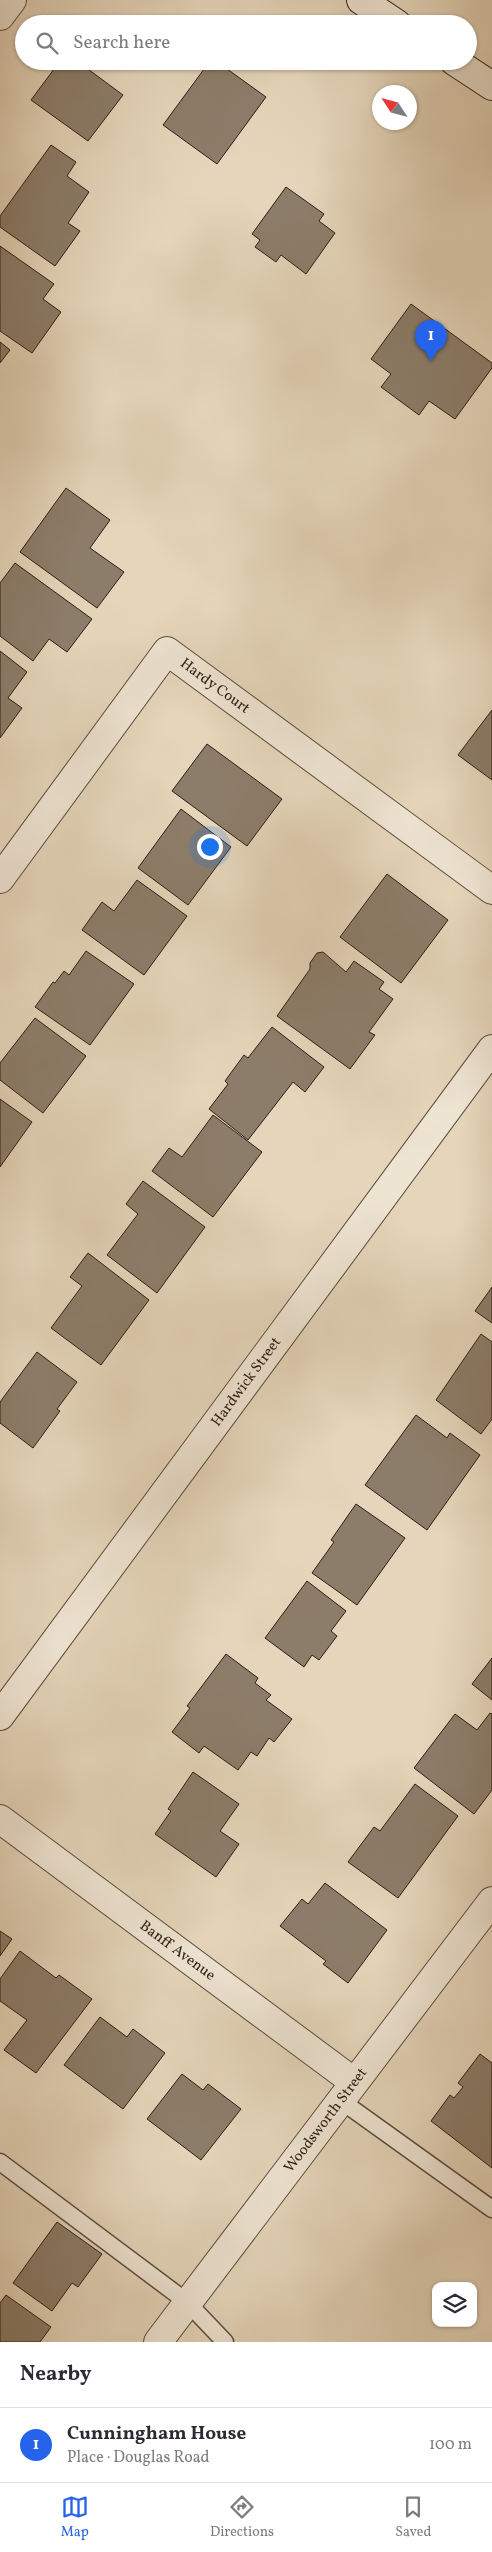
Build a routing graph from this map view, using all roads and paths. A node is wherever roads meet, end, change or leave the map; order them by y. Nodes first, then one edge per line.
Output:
1 (12, 0) edge
2 (361, 0) edge
3 (384, 15) edge
4 (0, 16) edge
5 (468, 70) edge
6 (492, 86) edge
7 (0, 879) edge
8 (492, 890) edge
9 (492, 1048) edge
10 (0, 1716) edge
11 (0, 1819) edge
12 (492, 1900) edge
13 (347, 2091) junction
14 (0, 2162) edge
15 (492, 2209) edge
16 (187, 2302) junction
17 (158, 2342) edge
18 (225, 2342) edge

1 - 4 street
2 - 3 street
5 - 6 street
7 - 8 street, Hardy Court
9 - 10 street, Hardwick Street
11 - 13 street, Banff Avenue
12 - 13 street, Woodsworth Street
13 - 15 lane
13 - 16 street, Woodsworth Street
14 - 16 lane
16 - 17 street, Woodsworth Street
16 - 18 lane

